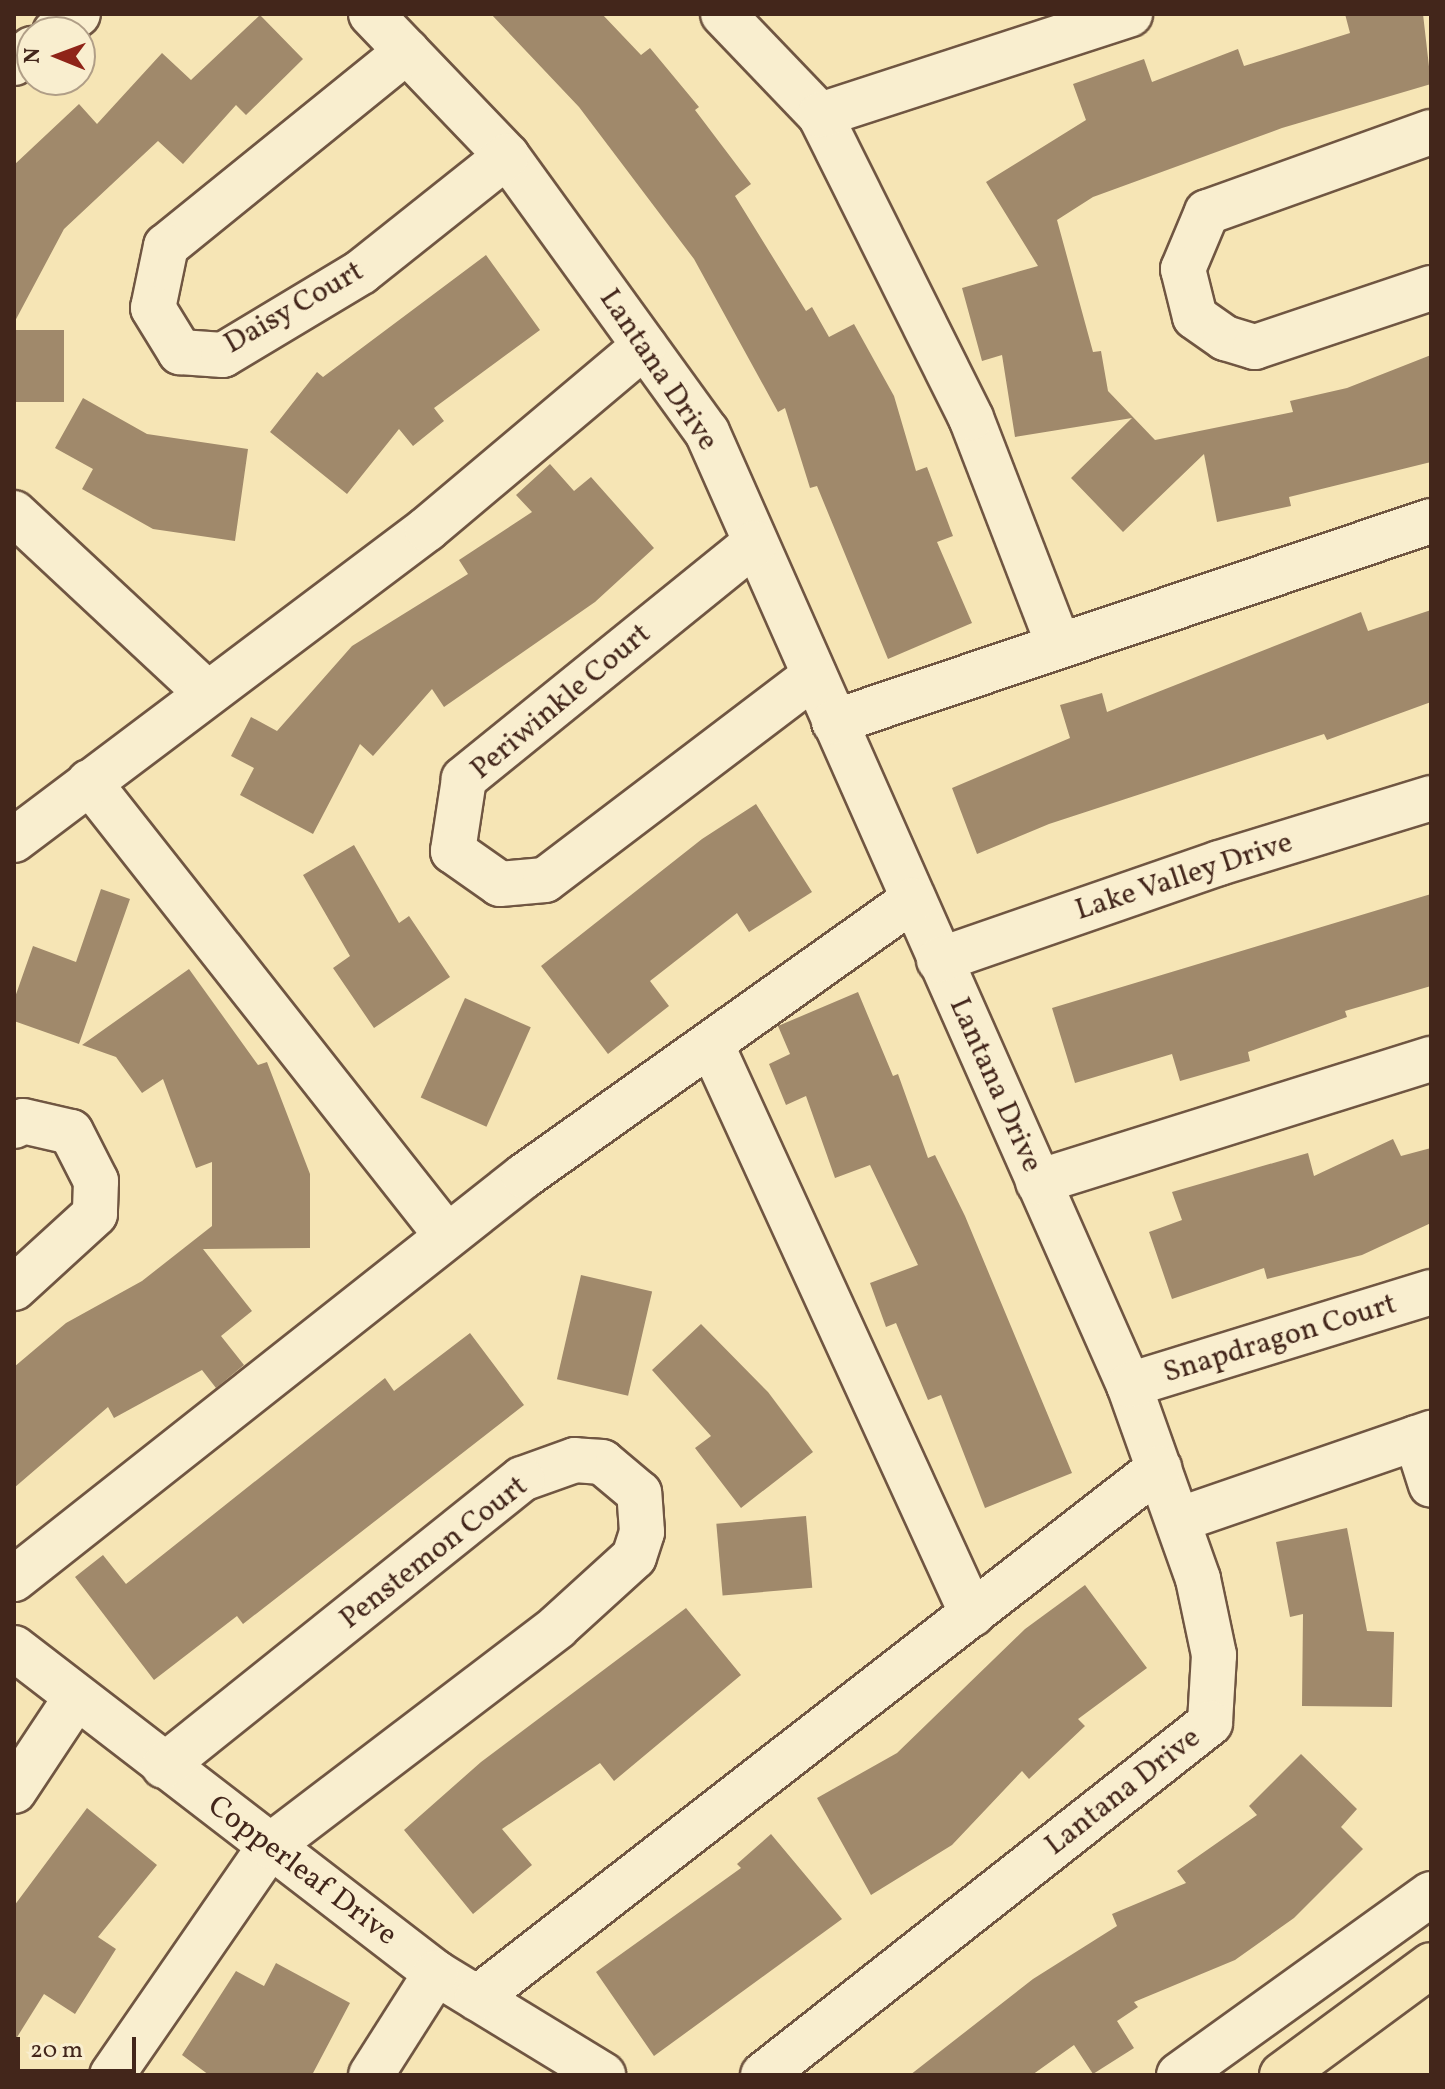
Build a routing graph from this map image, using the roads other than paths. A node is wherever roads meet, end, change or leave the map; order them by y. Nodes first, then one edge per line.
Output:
1 (371, 14) edge
2 (723, 14) edge
3 (1130, 14) edge
4 (407, 51) junction
5 (820, 115) junction
6 (1431, 132) edge
7 (507, 156) junction
8 (1431, 288) edge
9 (644, 346) junction
10 (14, 513) edge
11 (1431, 521) edge
12 (755, 543) junction
13 (1059, 646) junction
14 (814, 676) junction
15 (207, 693) junction
16 (834, 722) junction
17 (89, 782) junction
18 (1431, 798) edge
19 (14, 840) edge
20 (912, 900) junction
21 (939, 960) junction
22 (712, 1046) junction
23 (1431, 1059) edge
24 (14, 1126) edge
25 (1038, 1182) junction
26 (447, 1236) junction
27 (14, 1288) edge
28 (1431, 1292) edge
29 (1129, 1385) junction
30 (1424, 1435) edge
31 (1159, 1468) junction
32 (1431, 1485) edge
33 (1178, 1520) junction
34 (14, 1579) edge
35 (972, 1614) junction
36 (14, 1648) edge
37 (75, 1699) junction
38 (164, 1766) junction
39 (14, 1791) edge
40 (270, 1846) junction
41 (1431, 1894) edge
42 (1431, 1965) edge
43 (436, 1973) junction
44 (477, 1998) junction
45 (548, 2061) edge
46 (112, 2075) edge
47 (371, 2075) edge
48 (603, 2075) edge
49 (763, 2075) edge
50 (1179, 2075) edge
51 (1282, 2075) edge

1 - 4 street, Lantana Drive
2 - 5 street
3 - 5 street
4 - 7 street, Lantana Drive
4 - 7 street, Daisy Court
5 - 13 street
6 - 8 street
7 - 9 street, Lantana Drive
9 - 12 street, Lantana Drive
9 - 15 street
10 - 15 street
11 - 13 street
12 - 14 street, Lantana Drive
12 - 14 street, Periwinkle Court
13 - 16 street
14 - 16 street, Lantana Drive
15 - 17 street
16 - 20 street, Lantana Drive
17 - 19 street
17 - 26 street
18 - 21 street, Lake Valley Drive
20 - 21 street, Lantana Drive
20 - 22 street
21 - 25 street, Lantana Drive
22 - 26 street
22 - 35 street
23 - 25 street
24 - 27 street
25 - 29 street, Lantana Drive
26 - 34 street
28 - 29 street, Snapdragon Court
29 - 31 street, Lantana Drive
30 - 32 street
30 - 33 street
31 - 33 street, Lantana Drive
31 - 35 street
33 - 49 street, Lantana Drive
35 - 44 street
36 - 37 street, Copperleaf Drive
37 - 38 street, Copperleaf Drive
37 - 39 street
38 - 40 street, Copperleaf Drive
38 - 40 street, Penstemon Court
40 - 43 street, Copperleaf Drive
40 - 46 street, Penstemon Court
41 - 50 street
42 - 51 main road
43 - 44 street, Copperleaf Drive
43 - 47 street
44 - 45 street, Copperleaf Drive
45 - 48 street, Copperleaf Drive

